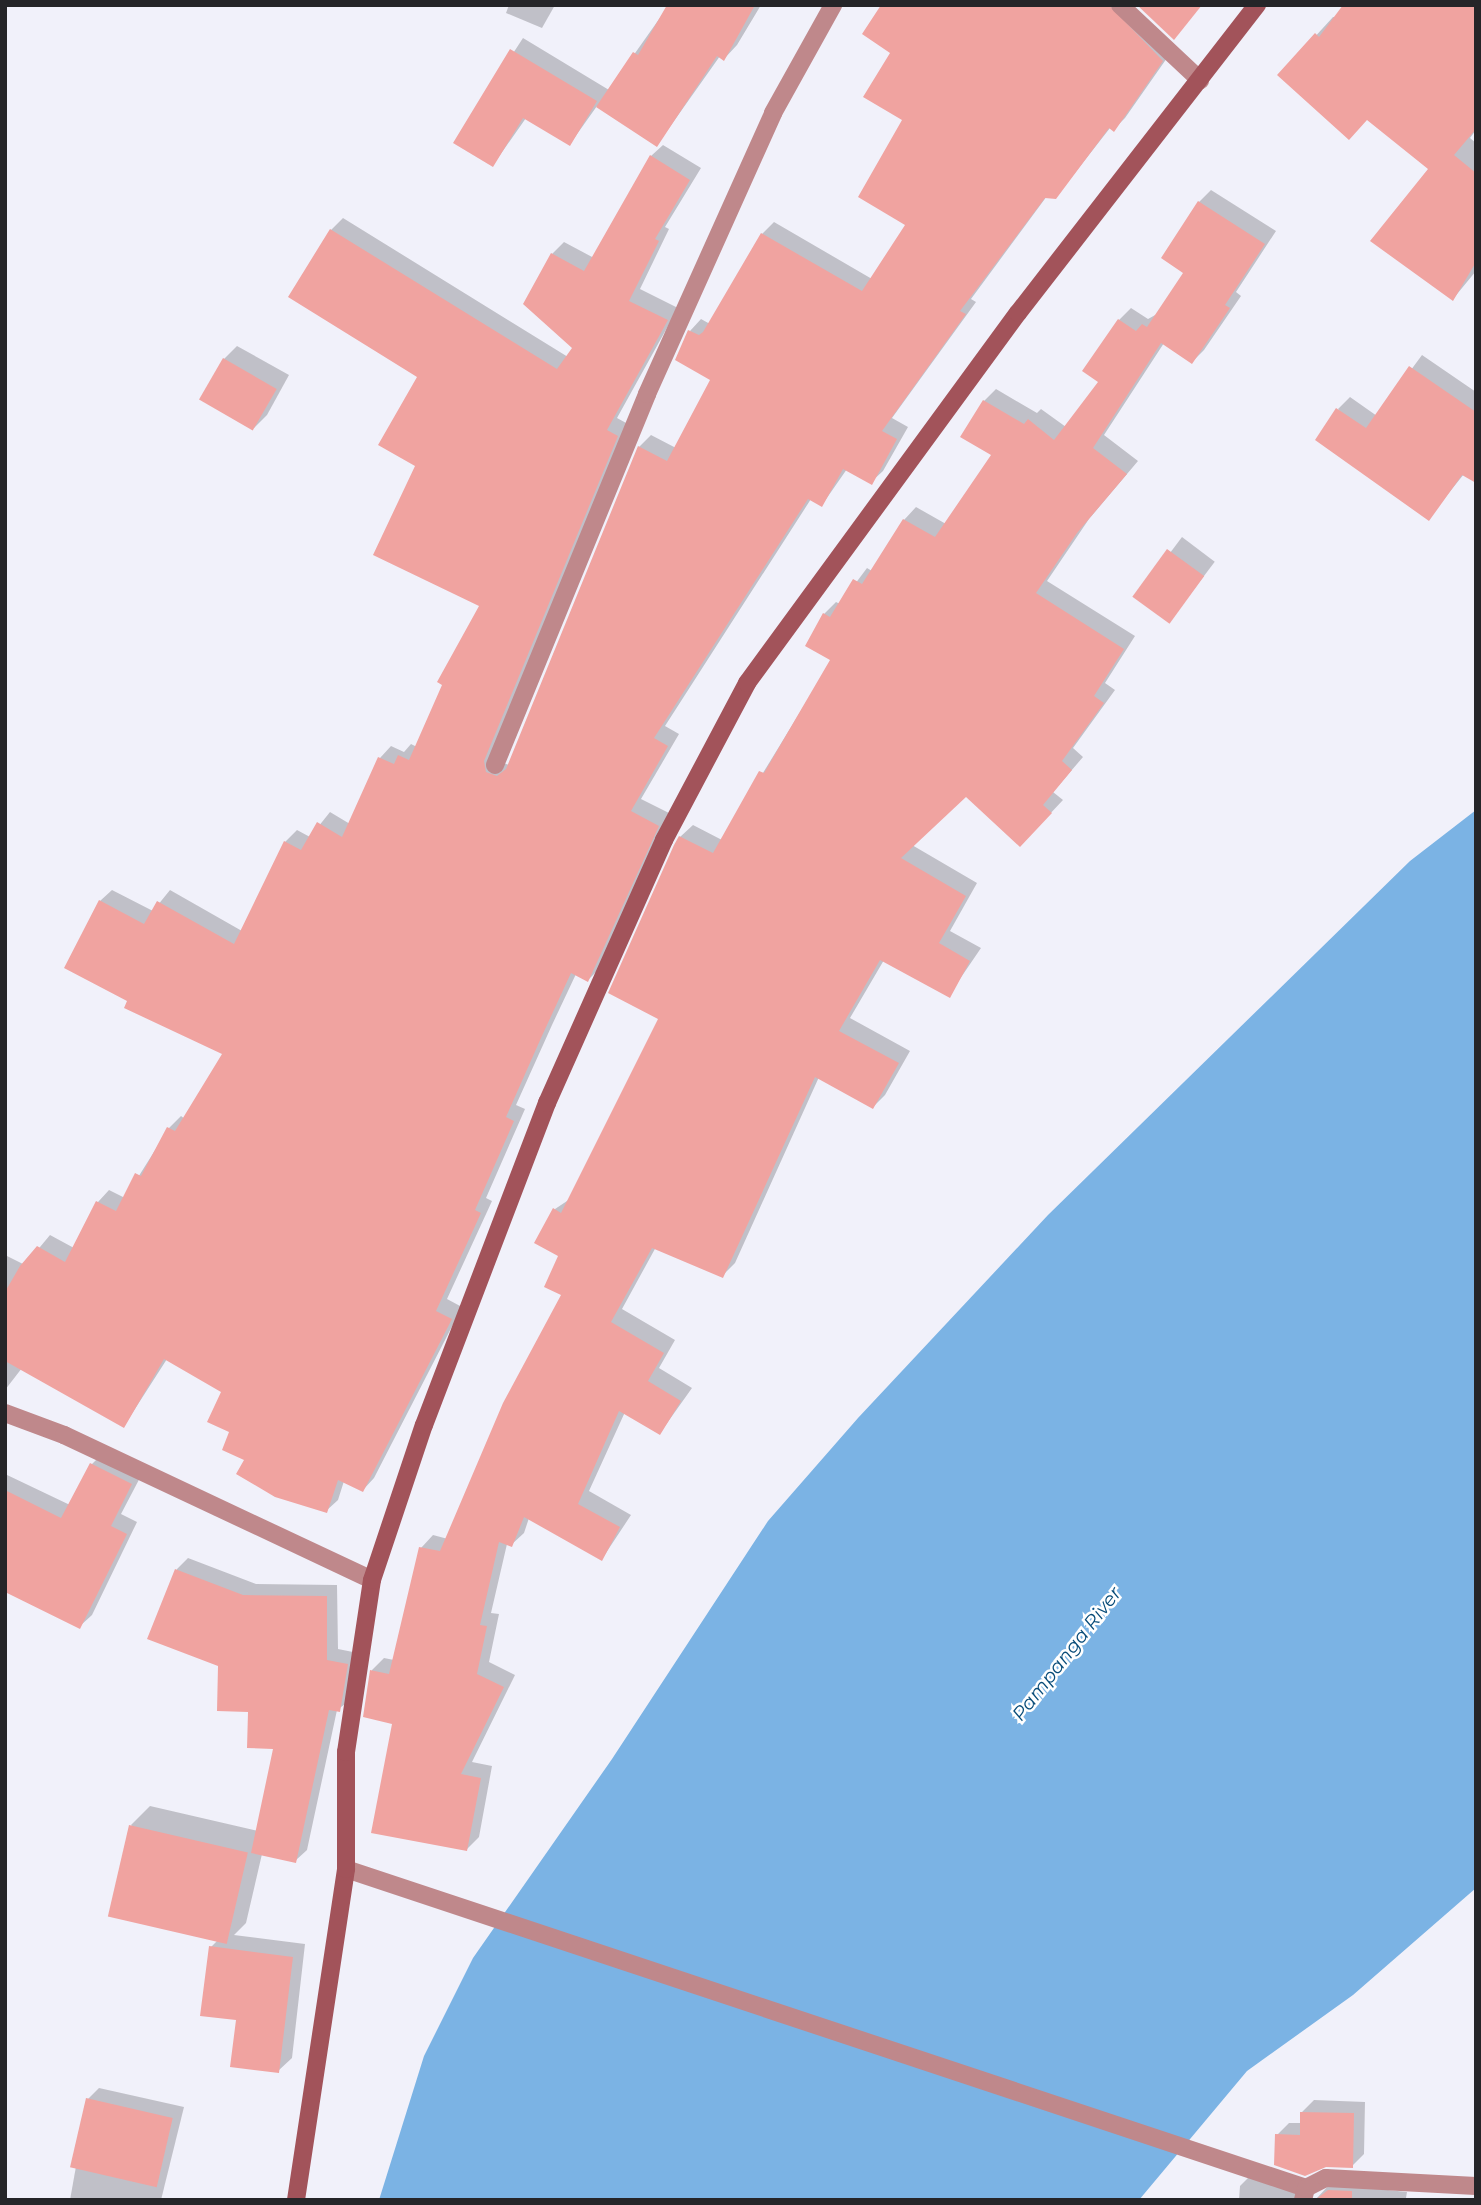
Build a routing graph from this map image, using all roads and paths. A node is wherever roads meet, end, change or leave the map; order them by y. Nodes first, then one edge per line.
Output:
1 (834, 5) edge
2 (1120, 5) edge
3 (1257, 5) edge
4 (1200, 80) junction
5 (495, 765) dead end
6 (5, 1413) edge
7 (372, 1580) junction
8 (346, 1869) junction
9 (1476, 2186) edge
10 (1304, 2194) edge
11 (296, 2200) edge

1 - 5 street
2 - 4 street
3 - 4 street
4 - 7 street
6 - 7 street
7 - 8 street
8 - 10 street
8 - 11 street
9 - 10 street

